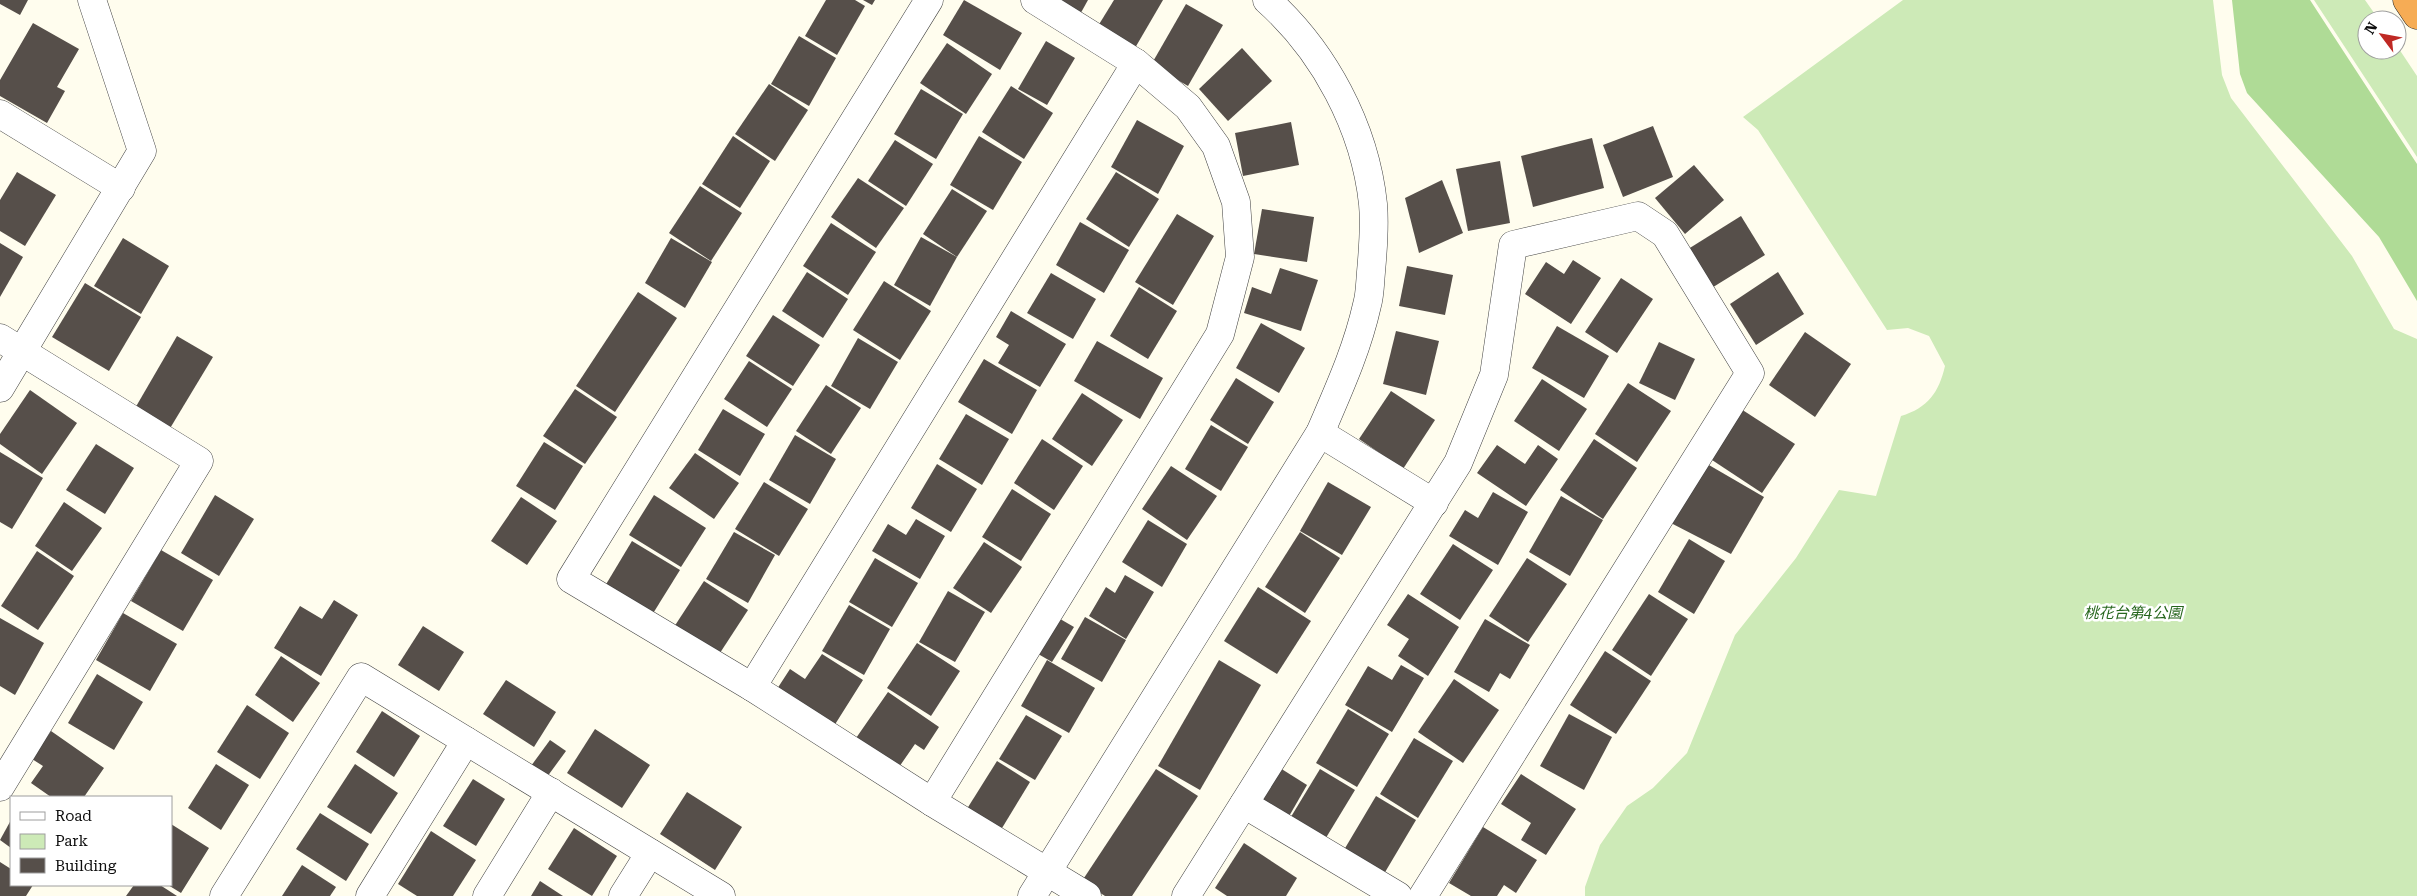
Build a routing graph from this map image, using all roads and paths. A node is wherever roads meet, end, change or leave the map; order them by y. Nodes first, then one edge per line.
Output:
1 (92, 0) edge
2 (929, 0) edge
3 (1035, 0) edge
4 (1267, 0) edge
5 (2407, 0) edge
6 (2417, 16) edge
7 (1136, 63) junction
8 (0, 114) edge
9 (121, 188) junction
10 (11, 345) edge
11 (0, 388) edge
12 (1320, 432) junction
13 (1434, 503) junction
14 (752, 687) junction
15 (466, 741) junction
16 (0, 787) edge
17 (551, 792) junction
18 (932, 802) junction
19 (1244, 804) junction
20 (650, 852) junction
21 (1048, 871) junction
22 (224, 896) edge
23 (370, 896) edge
24 (487, 896) edge
25 (623, 896) edge
26 (721, 896) edge
27 (1032, 896) edge
28 (1087, 896) edge
29 (1186, 896) edge
30 (1398, 896) edge
31 (1423, 896) edge

1 - 9 street
2 - 14 street
3 - 7 street
4 - 12 street
5 - 6 highway
7 - 14 street
7 - 18 street
8 - 9 street
9 - 10 street
10 - 11 street
10 - 16 street
12 - 13 street
12 - 21 street
13 - 19 street
13 - 31 street
14 - 18 street
15 - 17 street
15 - 22 street
15 - 23 street
17 - 20 street
17 - 24 street
18 - 21 street
19 - 29 street
19 - 30 street
20 - 25 street
20 - 26 street
21 - 27 street
21 - 28 street

